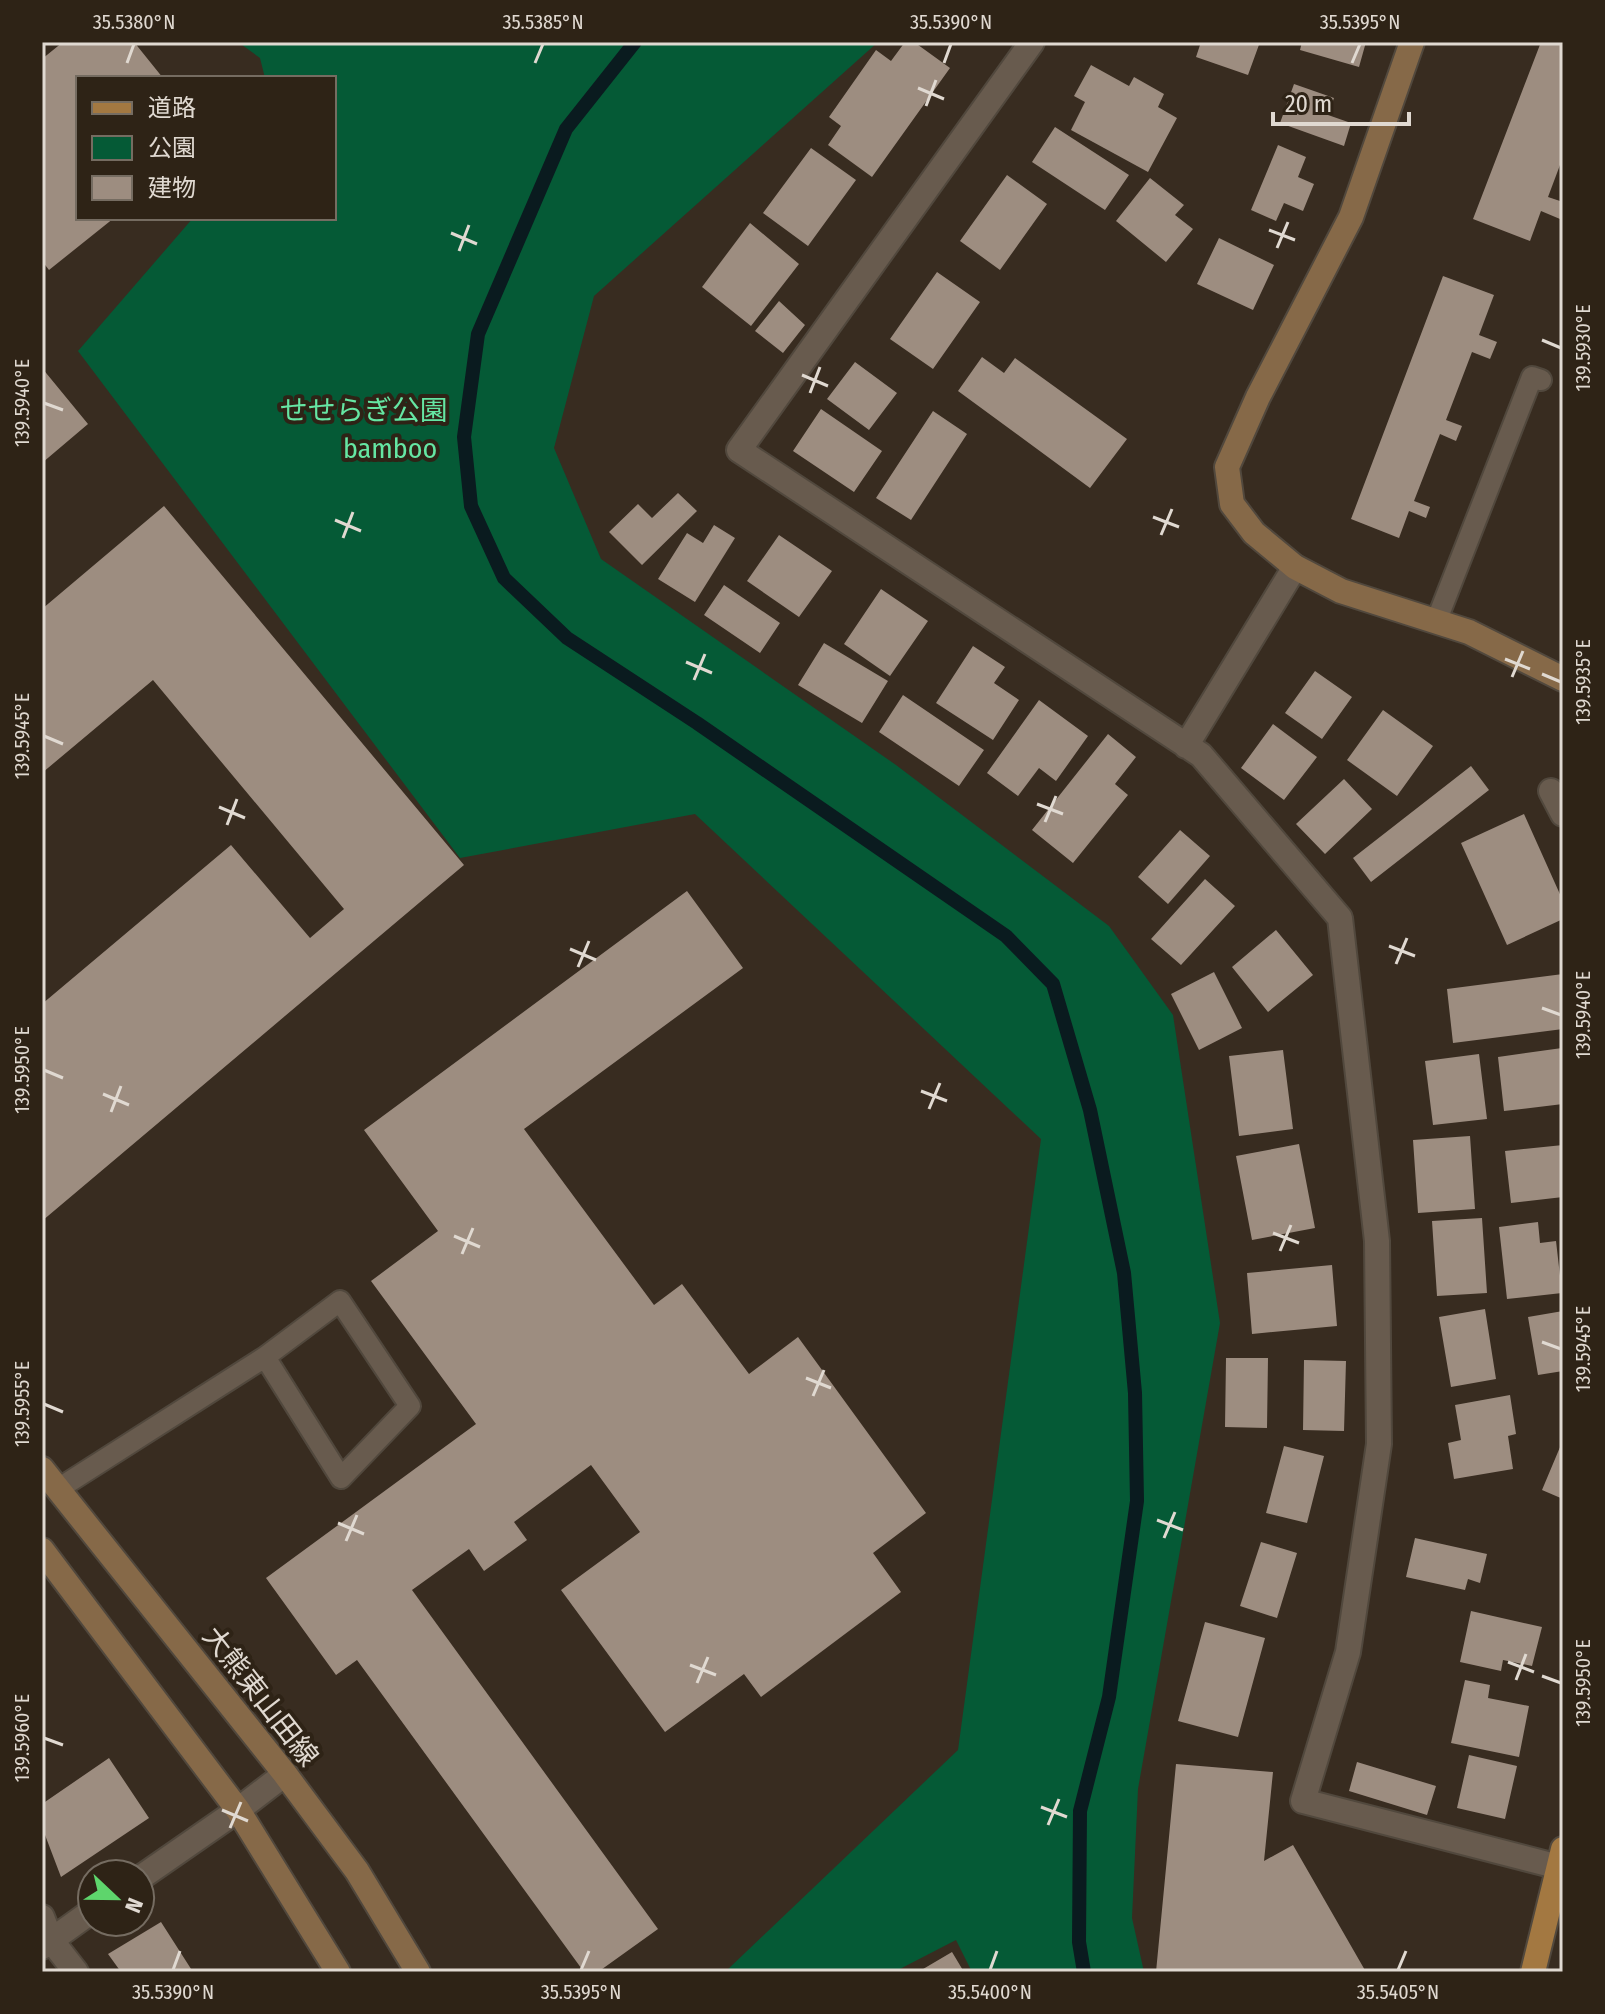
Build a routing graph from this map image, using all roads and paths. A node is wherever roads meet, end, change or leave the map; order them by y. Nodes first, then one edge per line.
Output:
1 (1032, 42) edge
2 (1412, 42) edge
3 (1541, 380) dead end
4 (1295, 567) junction
5 (1436, 622) junction
6 (1563, 679) edge
7 (1186, 746) junction
8 (1551, 791) dead end
9 (1563, 814) edge
10 (265, 1357) junction
11 (42, 1469) edge
12 (58, 1489) junction
13 (42, 1550) edge
14 (285, 1774) junction
15 (238, 1810) junction
16 (1561, 1861) edge
17 (156, 1867) edge
18 (42, 1917) edge
19 (76, 1922) edge
20 (46, 1944) edge
21 (76, 1972) edge
22 (338, 1972) edge
23 (418, 1972) edge
24 (1533, 1972) edge

1 - 7 street
2 - 4 street
3 - 5 lane
4 - 5 street
4 - 7 street
5 - 6 street
7 - 16 street
8 - 9 street
10 - 10 lane
10 - 12 lane
11 - 12 street, 大熊東山田線
12 - 14 street, 大熊東山田線
13 - 15 street
14 - 15 street
14 - 23 street, 大熊東山田線
15 - 17 street
15 - 22 street
16 - 24 main road
18 - 20 street
19 - 20 street
20 - 21 street

